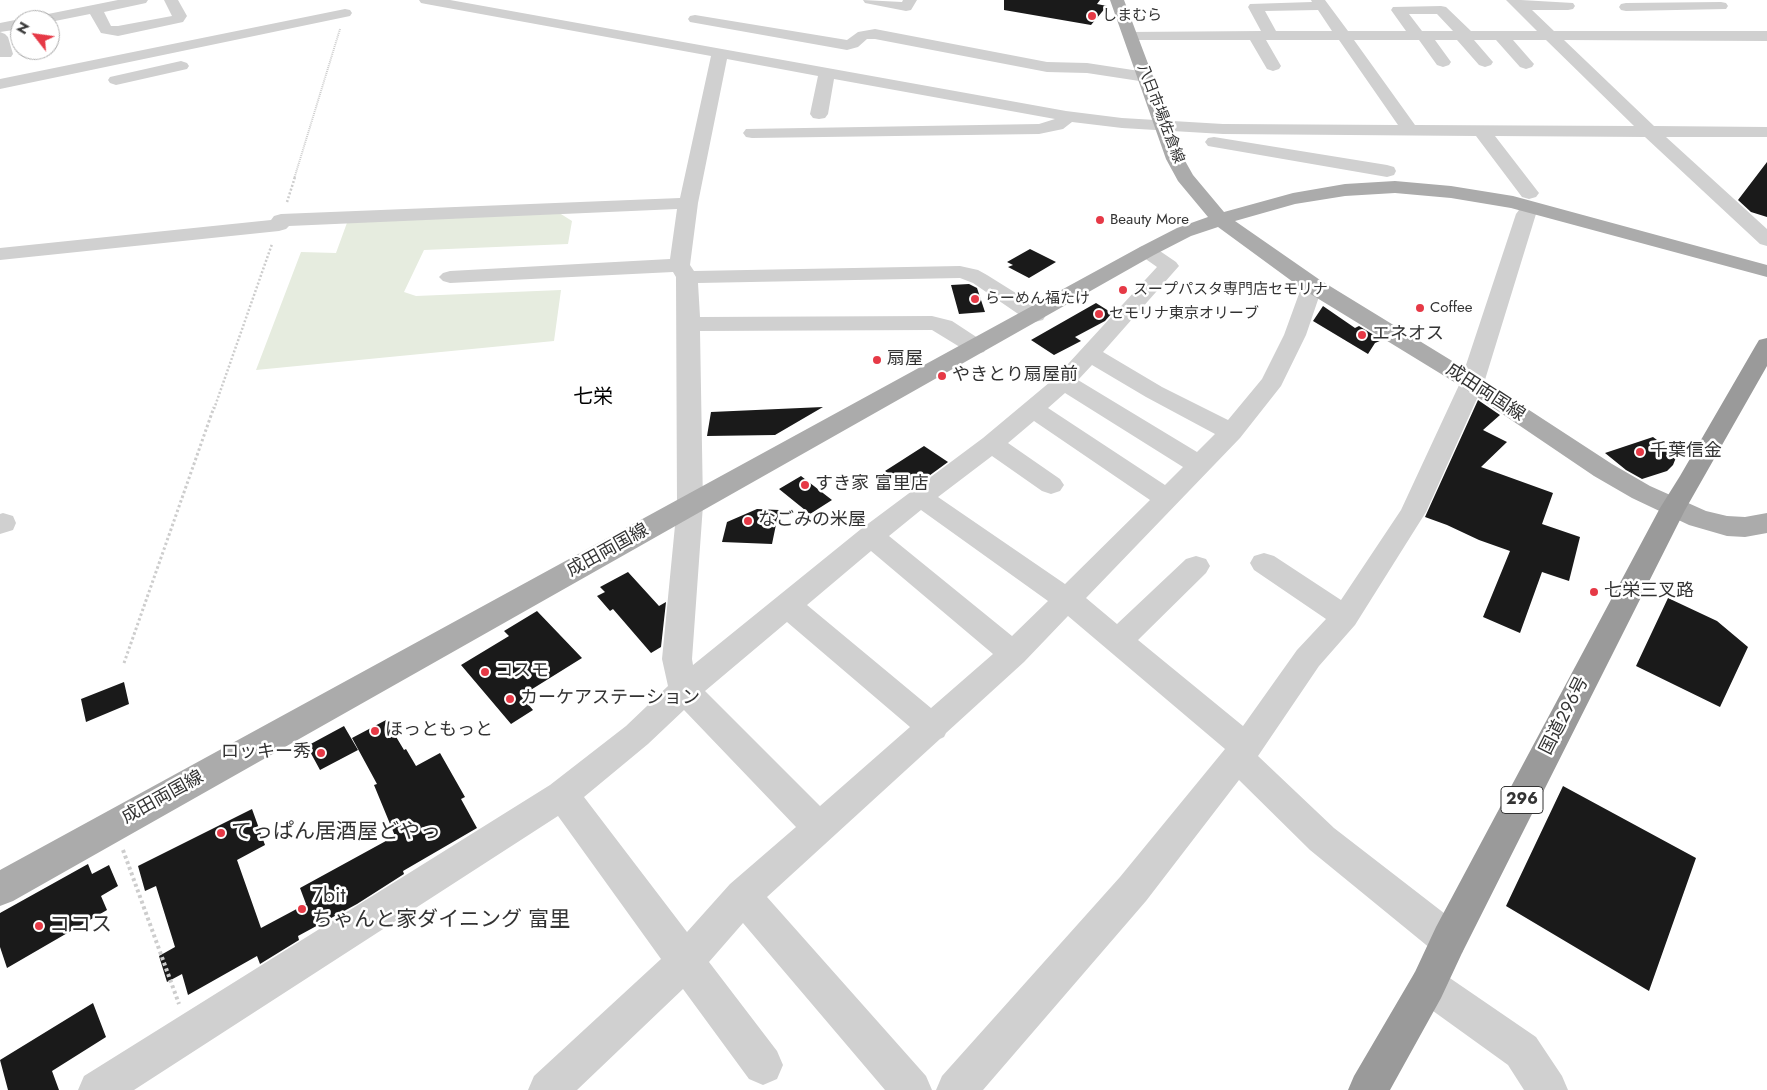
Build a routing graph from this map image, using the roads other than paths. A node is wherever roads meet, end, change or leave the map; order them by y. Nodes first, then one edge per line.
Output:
1 (141, 0) edge
2 (171, 0) edge
3 (870, 0) edge
4 (910, 0) edge
5 (1117, 0) edge
6 (437, 1) edge
7 (1516, 2) edge
8 (1320, 3) edge
9 (488, 5) edge
10 (1568, 6) dead end
11 (1721, 6) edge
12 (1626, 7) dead end
13 (95, 9) junction
14 (345, 13) road end
15 (60, 16) edge
16 (1745, 24) dead end
17 (852, 29) dead end
18 (869, 33) junction
19 (1131, 35) junction
20 (1255, 35) junction
21 (236, 36) junction
22 (1272, 36) junction
23 (1344, 36) junction
24 (1421, 36) junction
25 (1464, 36) junction
26 (1501, 36) junction
27 (1550, 36) junction
28 (0, 37) edge
29 (1765, 37) edge
30 (680, 46) junction
31 (246, 52) dead end
32 (720, 53) junction
33 (5, 54) dead end
34 (200, 62) dead end
35 (1443, 62) dead end
36 (1485, 62) dead end
37 (1526, 64) dead end
38 (1273, 66) dead end
39 (827, 72) junction
40 (1146, 76) junction
41 (116, 80) dead end
42 (0, 84) edge
43 (819, 114) dead end
44 (1066, 116) junction
45 (1163, 124) junction
46 (1411, 131) junction
47 (1482, 131) junction
48 (1650, 132) junction
49 (1767, 132) edge
50 (752, 133) dead end
51 (1178, 136) dead end
52 (1387, 171) dead end
53 (688, 202) junction
54 (1220, 218) junction
55 (1767, 240) edge
56 (1147, 251) junction
57 (0, 254) edge
58 (684, 271) junction
59 (1767, 271) edge
60 (450, 277) dead end
61 (1312, 285) junction
62 (1035, 315) junction
63 (689, 324) junction
64 (1767, 346) edge
65 (976, 347) junction
66 (1090, 354) junction
67 (1064, 382) junction
68 (1472, 383) junction
69 (1033, 409) junction
70 (1230, 432) junction
71 (992, 444) junction
72 (1199, 465) junction
73 (1051, 485) dead end
74 (920, 497) junction
75 (1167, 499) junction
76 (690, 505) junction
77 (1673, 508) junction
78 (1767, 523) edge
79 (871, 536) junction
80 (1264, 563) dead end
81 (1196, 566) dead end
82 (1068, 600) junction
83 (788, 606) junction
84 (1345, 617) junction
85 (1118, 641) junction
86 (1013, 654) junction
87 (684, 690) junction
88 (933, 728) junction
89 (1242, 752) junction
90 (562, 794) junction
91 (818, 828) junction
92 (0, 889) edge
93 (743, 896) junction
94 (1449, 940) junction
95 (685, 962) junction
96 (1428, 985) junction
97 (763, 1065) dead end
98 (98, 1090) edge
99 (548, 1090) edge
100 (912, 1090) edge
101 (956, 1090) edge
102 (1368, 1090) edge
103 (1548, 1090) edge

1 - 13 street
2 - 13 street
3 - 4 street
5 - 19 main road, 八日市場佐倉線
6 - 9 street
7 - 10 street
7 - 27 street
8 - 22 street
8 - 23 street
9 - 30 street
11 - 12 street
13 - 15 street
14 - 21 street
16 - 29 street
17 - 18 street
18 - 30 street
18 - 40 street
19 - 20 street
19 - 40 main road, 八日市場佐倉線
20 - 22 street
20 - 38 street
21 - 31 street
21 - 42 street
22 - 23 street
23 - 24 street
23 - 46 street
24 - 25 street
24 - 25 street
24 - 35 street
25 - 26 street
25 - 36 street
26 - 27 street
26 - 37 street
27 - 29 street
27 - 48 street
28 - 33 street
30 - 32 street
32 - 39 street
32 - 53 street
34 - 41 street
39 - 43 street
39 - 44 street
40 - 45 main road, 八日市場佐倉線
44 - 45 street
44 - 50 street
45 - 46 street
45 - 54 main road, 八日市場佐倉線
46 - 47 street
47 - 48 street
47 - 68 street
48 - 49 street
48 - 55 street
51 - 52 street
53 - 57 street
53 - 58 street
54 - 56 main road, 成田両国線
54 - 59 main road, 成田両国線
54 - 61 main road, 成田両国線
56 - 62 main road, 成田両国線
56 - 66 street
58 - 60 street
58 - 62 street
58 - 63 street
61 - 68 main road, 成田両国線
61 - 70 street
62 - 65 main road, 成田両国線
63 - 65 street
63 - 76 street
64 - 77 highway, 国道296号 / 296
65 - 76 main road, 成田両国線
66 - 67 street
66 - 70 street
67 - 69 street
67 - 72 street
68 - 77 main road, 成田両国線
68 - 84 street
69 - 71 street
69 - 75 street
70 - 72 street
71 - 73 street
71 - 74 street
72 - 75 street
74 - 79 street
74 - 82 street
75 - 82 street
76 - 87 street
76 - 92 main road, 成田両国線
77 - 78 main road, 成田両国線
77 - 94 highway, 国道296号 / 296
79 - 83 street
79 - 86 street
80 - 84 street
81 - 85 street
82 - 85 street
82 - 86 street
83 - 87 street
83 - 88 street
84 - 89 street
85 - 89 street
86 - 88 street
87 - 90 street
87 - 91 street
88 - 91 street
89 - 94 street
89 - 101 street
90 - 95 street
90 - 98 street
91 - 93 street
93 - 95 street
93 - 100 street
94 - 96 highway, 国道296号 / 296
95 - 97 street
95 - 99 street
96 - 102 highway, 国道296号 / 296
96 - 103 street

